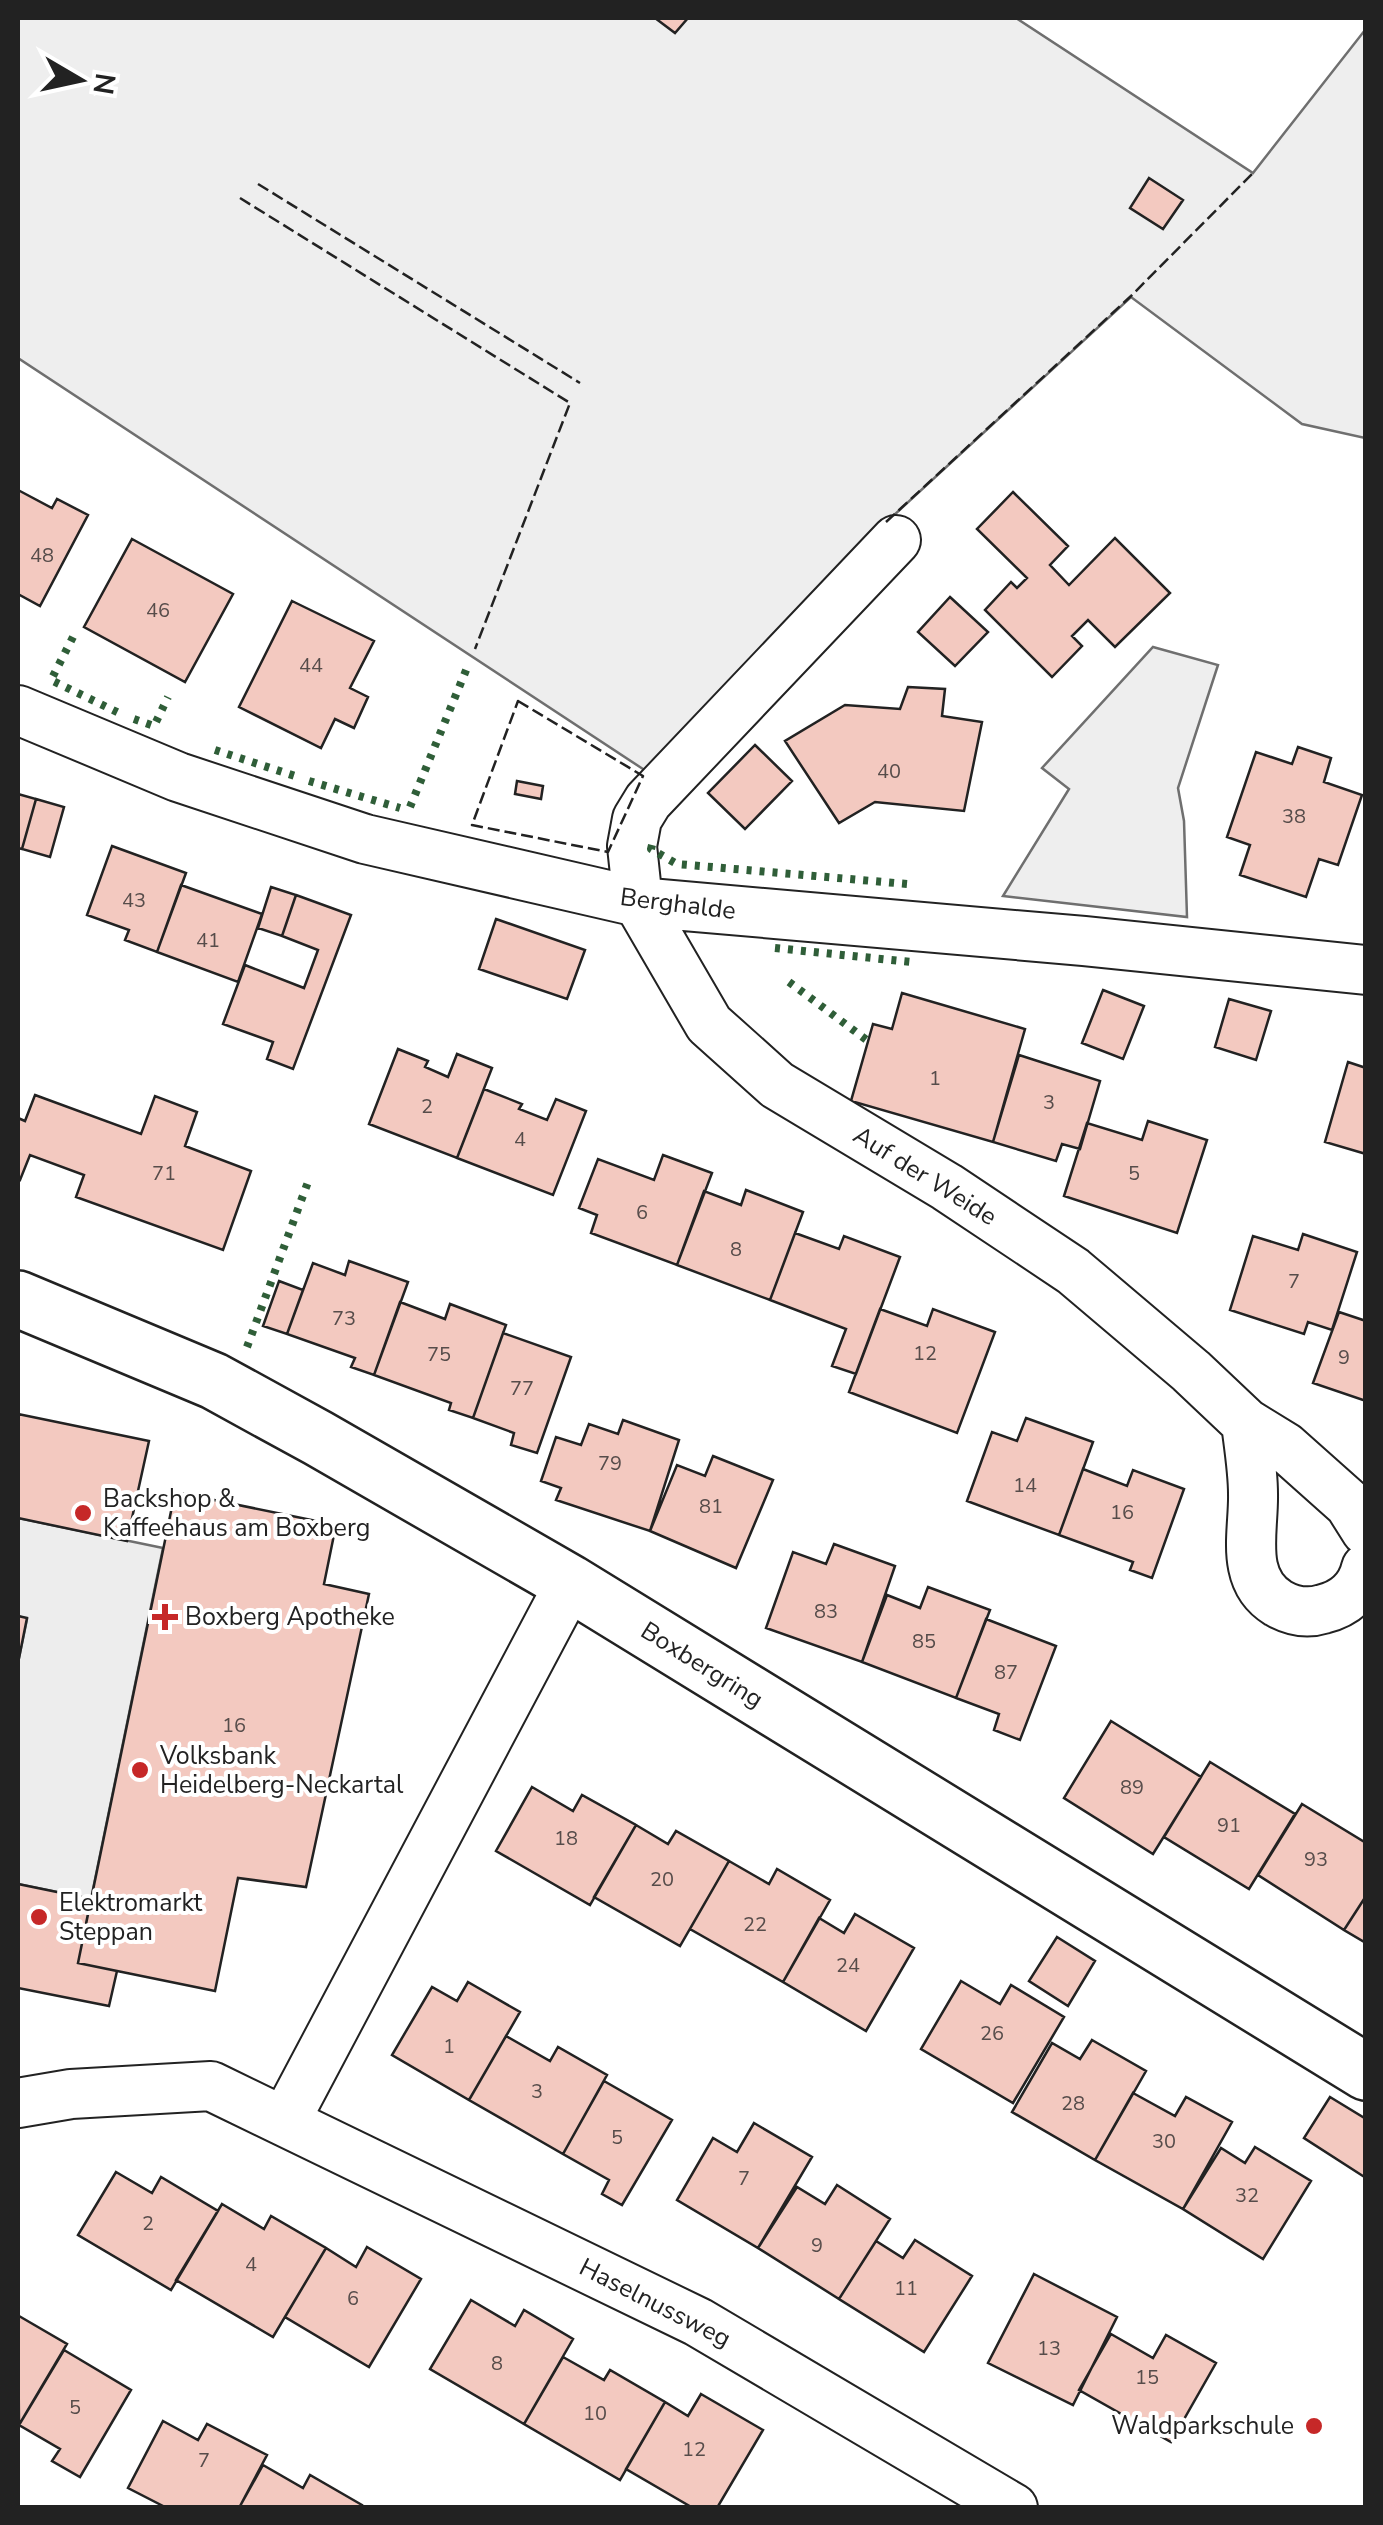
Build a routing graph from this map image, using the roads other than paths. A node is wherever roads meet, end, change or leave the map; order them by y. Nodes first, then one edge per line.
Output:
1 (896, 540) dead end
2 (18, 710) edge
3 (638, 902) junction
4 (1366, 970) edge
5 (18, 1298) edge
6 (1246, 1424) junction
7 (1366, 1531) edge
8 (1366, 1568) edge
9 (570, 1584) junction
10 (1366, 2072) edge
11 (18, 2103) edge
12 (285, 2121) junction
13 (1013, 2508) edge

1 - 3 street
2 - 3 street, Berghalde
3 - 4 street, Berghalde
3 - 6 street, Auf der Weide
5 - 9 street, Boxbergring
6 - 7 street, Auf der Weide
6 - 8 street
9 - 10 street, Boxbergring
9 - 12 street
11 - 12 street, Haselnussweg
12 - 13 street, Haselnussweg

